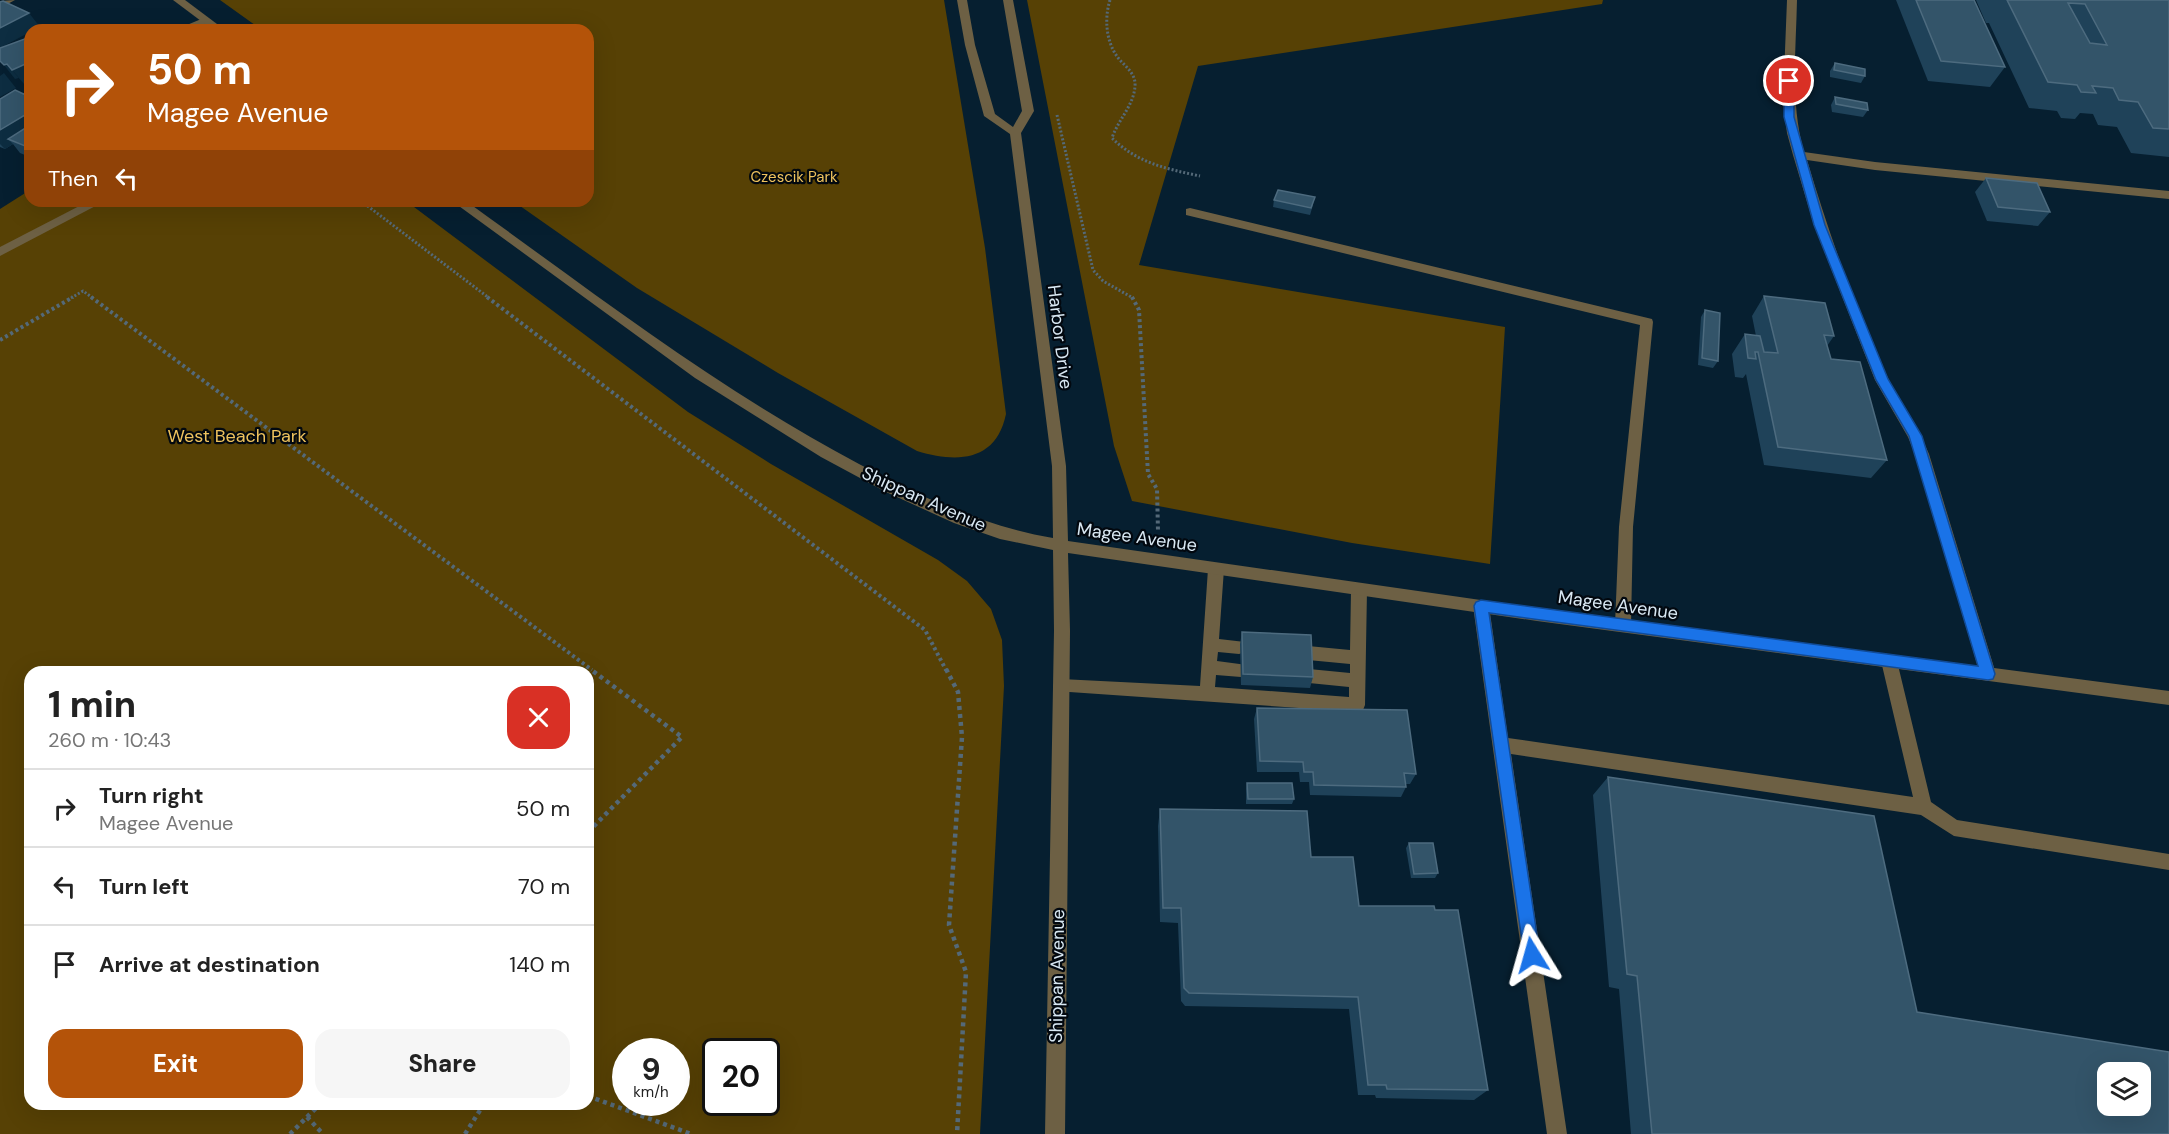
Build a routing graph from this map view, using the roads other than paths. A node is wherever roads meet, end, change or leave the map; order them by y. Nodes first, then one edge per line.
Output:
1 (10, 0) edge
2 (178, 0) edge
3 (963, 0) edge
4 (1008, 0) edge
5 (1792, 0) edge
6 (0, 5) edge
7 (206, 20) junction
8 (196, 24) edge
9 (212, 24) edge
10 (24, 96) edge
11 (0, 108) edge
12 (1015, 133) junction
13 (1799, 155) junction
14 (2169, 195) edge
15 (87, 207) edge
16 (466, 207) edge
17 (1190, 212) dead end
18 (0, 252) edge
19 (1062, 546) junction
20 (1216, 569) junction
21 (1359, 590) junction
22 (1481, 606) junction
23 (1623, 625) junction
24 (1211, 645) junction
25 (1239, 647) dead end
26 (1308, 653) edge
27 (1358, 658) junction
28 (1889, 661) junction
29 (1210, 667) junction
30 (1240, 670) edge
31 (1988, 674) junction
32 (1309, 676) edge
33 (1357, 681) junction
34 (1061, 686) junction
35 (1208, 694) junction
36 (2169, 698) edge
37 (1502, 745) junction
38 (1924, 807) junction
39 (2169, 862) edge
40 (1055, 1134) edge
41 (1557, 1134) edge

1 - 6 street
2 - 7 street
3 - 12 street
4 - 12 street
5 - 13 street
7 - 8 street
7 - 9 street
10 - 11 street
12 - 19 street, Harbor Drive
13 - 14 street
13 - 31 street
15 - 18 street
16 - 19 street, Shippan Avenue
17 - 23 street
19 - 20 street, Magee Avenue
19 - 34 street, Shippan Avenue
20 - 21 street, Magee Avenue
20 - 24 street
21 - 22 street, Magee Avenue
21 - 27 street
22 - 23 street, Magee Avenue
22 - 37 street
23 - 28 street, Magee Avenue
24 - 25 street
24 - 29 street
26 - 27 street
27 - 33 street
28 - 31 street, Magee Avenue
28 - 38 street
29 - 30 street
29 - 35 street
31 - 36 street, Magee Avenue
32 - 33 street
33 - 35 street
34 - 35 street
34 - 40 street, Shippan Avenue
37 - 38 street
37 - 41 street
38 - 39 street

